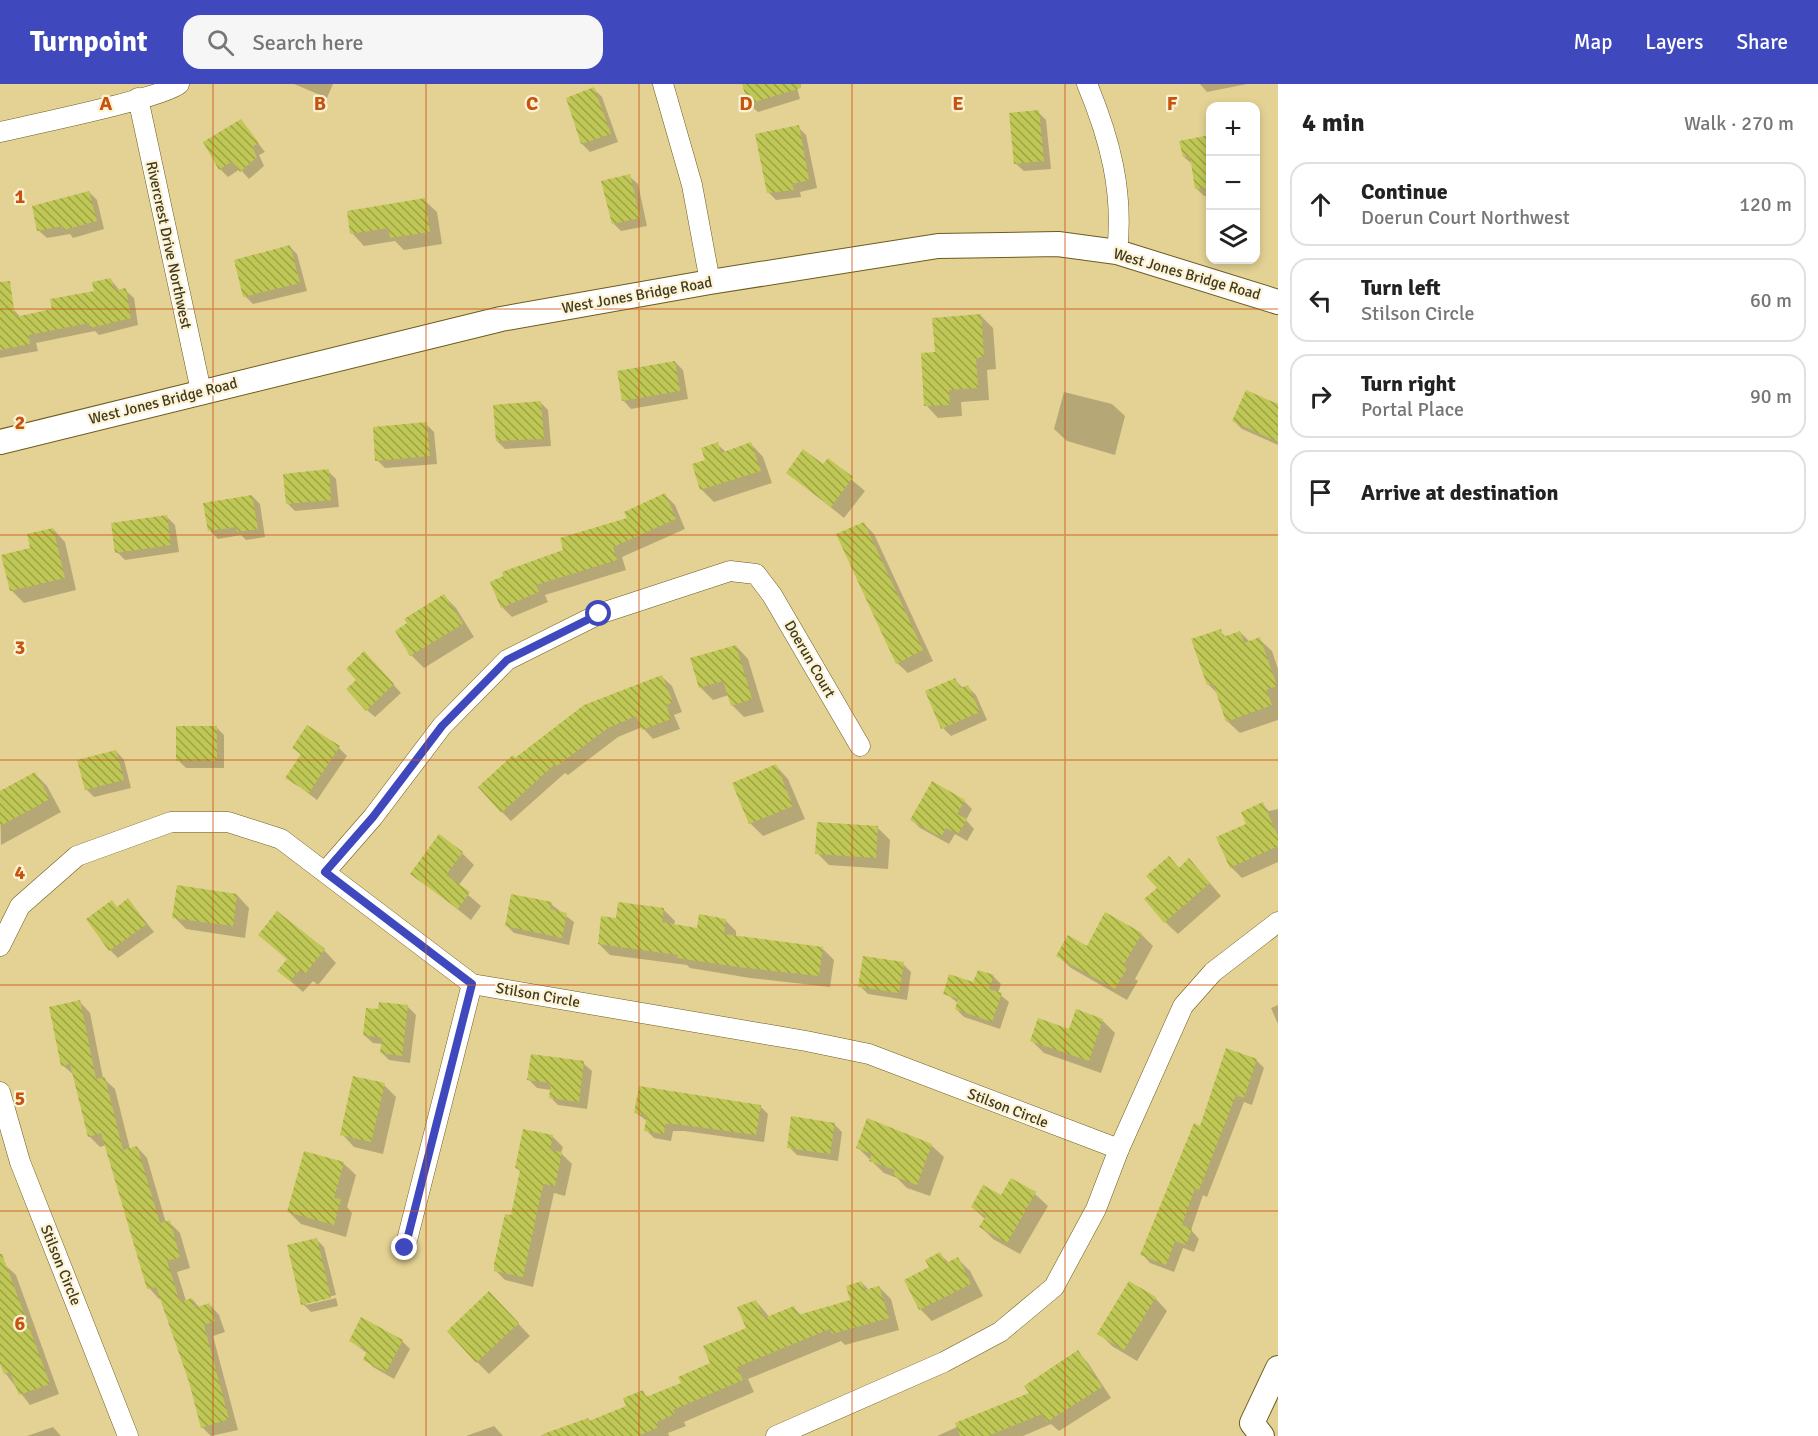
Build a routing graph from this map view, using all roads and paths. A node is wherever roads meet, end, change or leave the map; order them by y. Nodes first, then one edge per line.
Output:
1 (179, 84) edge
2 (663, 84) edge
3 (1087, 84) edge
4 (138, 98) junction
5 (0, 132) edge
6 (1117, 252) junction
7 (710, 282) junction
8 (1278, 302) edge
9 (201, 391) junction
10 (0, 442) edge
11 (860, 746) dead end
12 (325, 872) junction
13 (1278, 922) edge
14 (0, 946) edge
15 (472, 984) junction
16 (0, 1092) edge
17 (1119, 1149) junction
18 (405, 1248) dead end
19 (1278, 1368) edge
20 (1252, 1432) edge
21 (129, 1436) edge
22 (776, 1436) edge

1 - 4 street
2 - 7 street
3 - 6 street
4 - 5 street
4 - 9 street, Rivercrest Drive Northwest
6 - 7 street, West Jones Bridge Road
6 - 8 street, West Jones Bridge Road
7 - 9 street, West Jones Bridge Road
9 - 10 street, West Jones Bridge Road
11 - 12 street, Doerun Court
12 - 14 street, Stilson Circle
12 - 15 street, Stilson Circle
13 - 17 street
15 - 17 street, Stilson Circle
15 - 18 street
16 - 21 street, Stilson Circle
17 - 22 street
19 - 20 street

